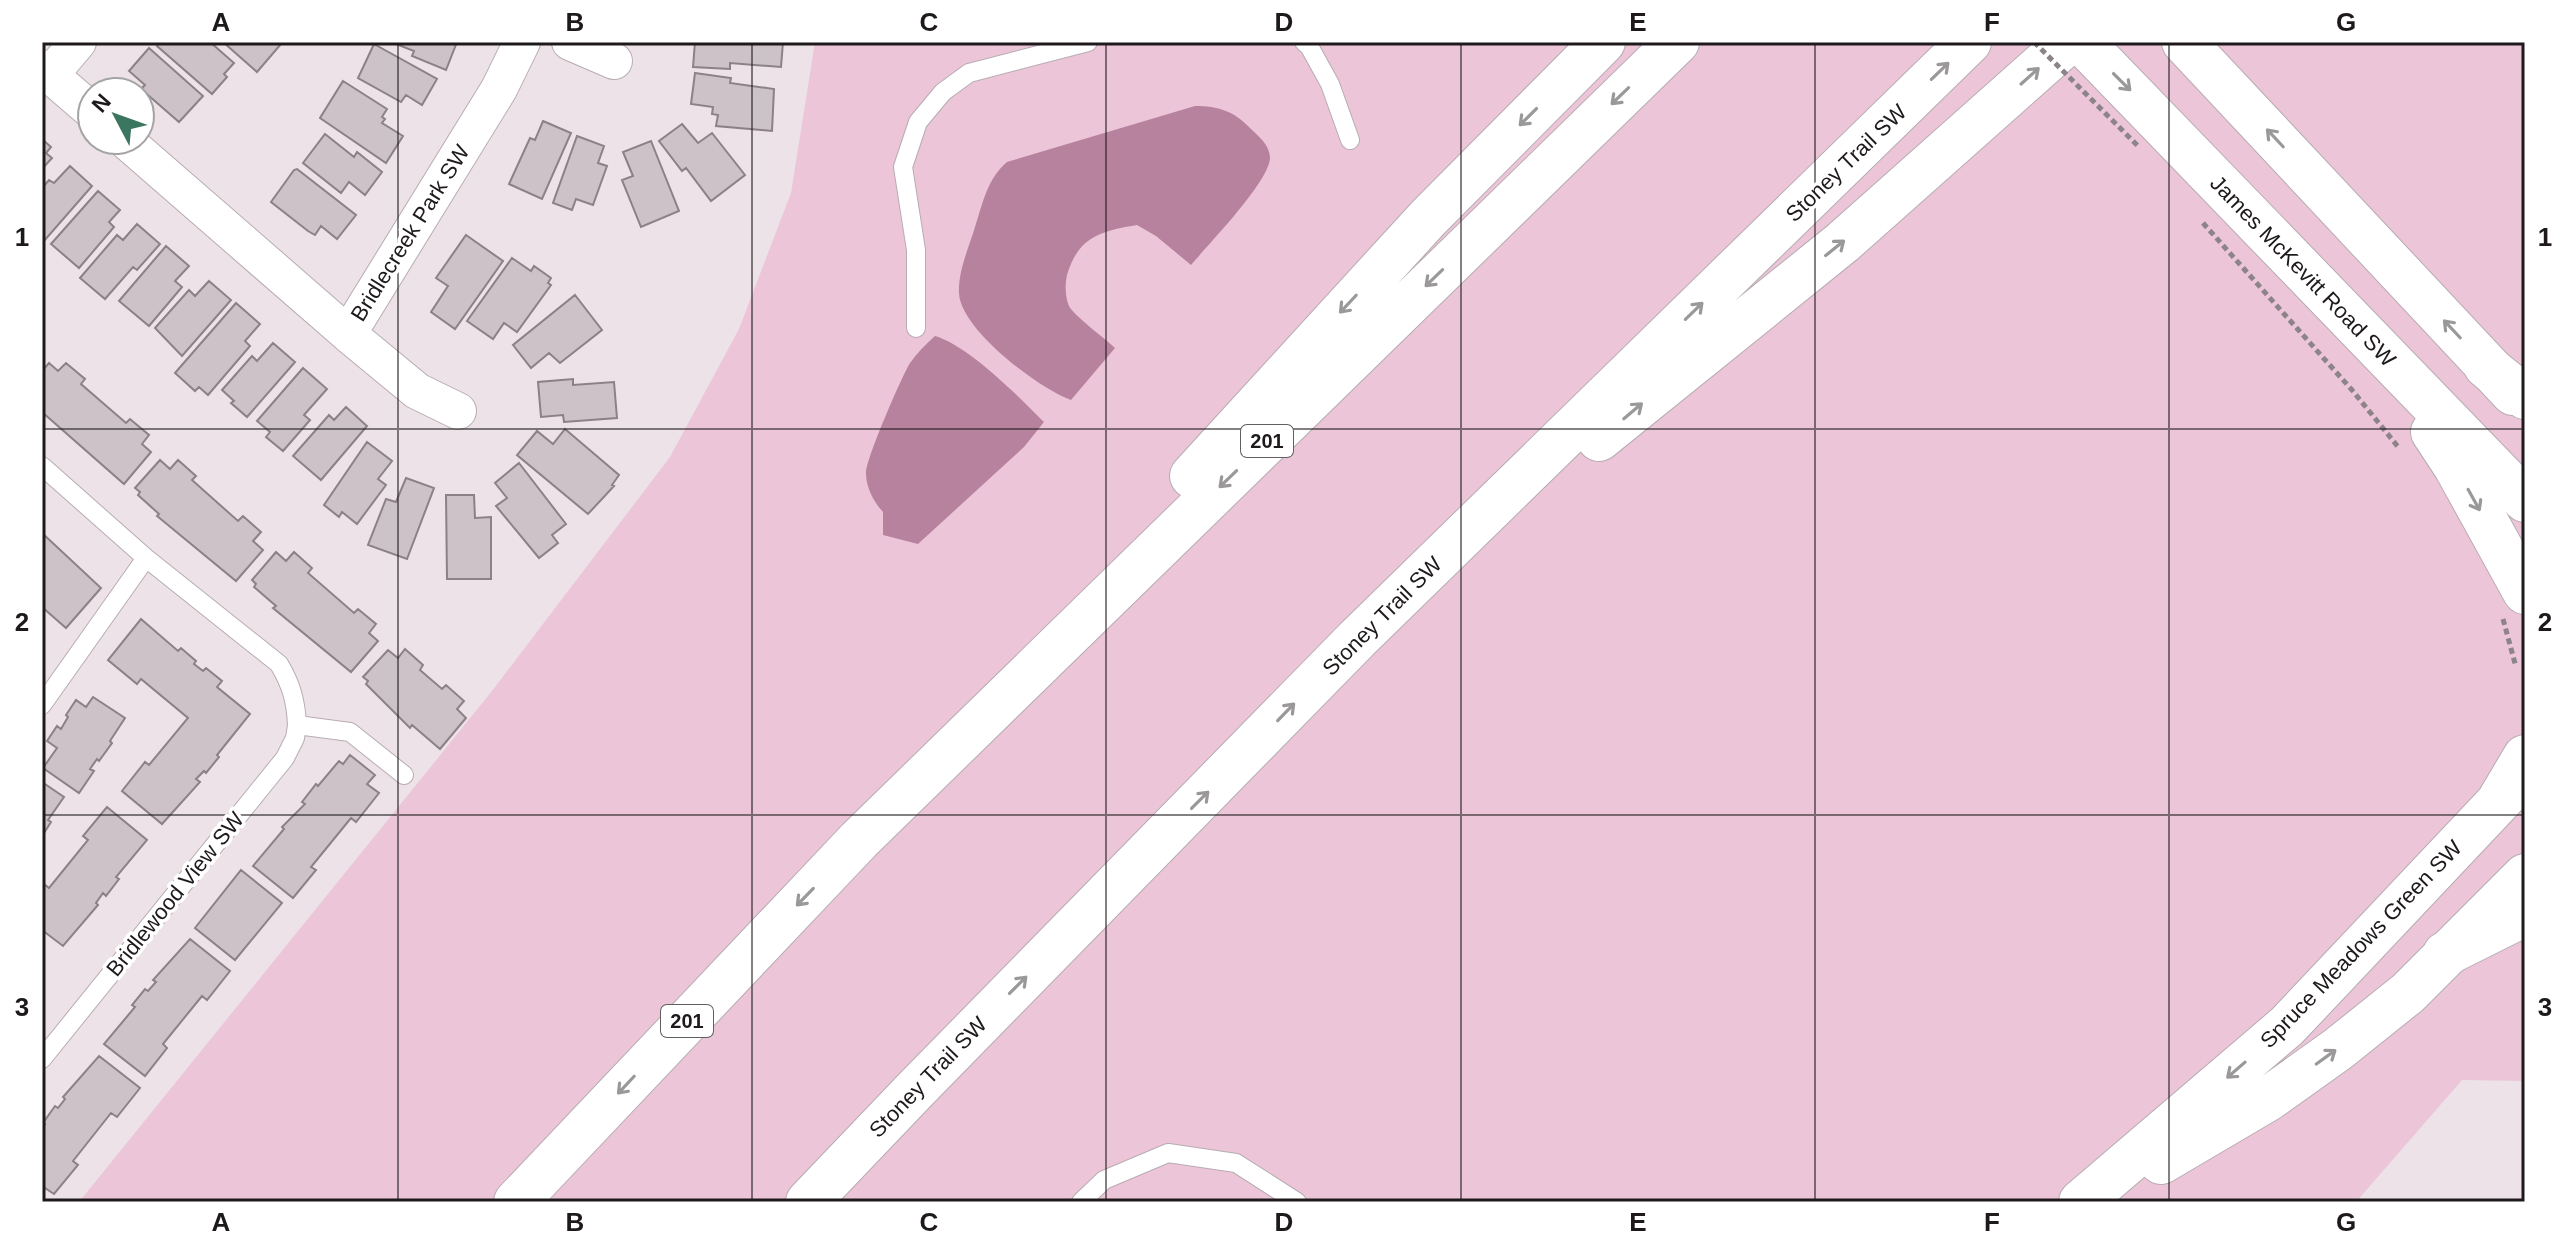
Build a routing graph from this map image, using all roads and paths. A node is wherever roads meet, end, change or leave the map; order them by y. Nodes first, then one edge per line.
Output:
1 (78, 42) edge
2 (522, 42) edge
3 (570, 42) edge
4 (1088, 42) edge
5 (1304, 42) edge
6 (1603, 42) edge
7 (1677, 42) edge
8 (1969, 42) edge
9 (2034, 42) edge
10 (2068, 42) edge
11 (2082, 42) edge
12 (2199, 57) edge
13 (614, 61) dead end
14 (46, 71) edge
15 (76, 97) edge
16 (1350, 140) dead end
17 (2148, 141) junction
18 (143, 156) edge
19 (2199, 219) dead end
20 (916, 328) dead end
21 (348, 334) junction
22 (2389, 362) junction
23 (2486, 366) junction
24 (2525, 397) edge
25 (2525, 405) edge
26 (458, 411) dead end
27 (2408, 458) dead end
28 (42, 466) edge
29 (2525, 500) edge
30 (146, 558) junction
31 (2513, 602) edge
32 (1357, 639) junction
33 (2516, 667) dead end
34 (42, 705) edge
35 (297, 725) junction
36 (2525, 757) edge
37 (404, 775) dead end
38 (2512, 786) edge
39 (859, 840) junction
40 (2525, 876) edge
41 (2525, 914) edge
42 (2445, 954) junction
43 (42, 1059) edge
44 (516, 1202) edge
45 (808, 1202) edge
46 (1081, 1202) edge
47 (1297, 1202) edge
48 (2081, 1202) edge
49 (2094, 1202) edge

1 - 14 street
2 - 21 street, Bridlecreek Park SW
3 - 13 street
4 - 20 lane
5 - 16 lane
6 -> 39 main road
7 -> 39 main road, 201
32 -> 8 main road, Stoney Trail SW
9 - 17 path, bridge
32 -> 10 main road
11 -> 17 main road, James McKevitt Road SW
23 -> 12 main road
14 - 15 street
17 - 22 main road, James McKevitt Road SW
18 - 21 street, Bridlecreek Park SW
19 - 27 path
21 - 26 street
22 - 29 main road, James McKevitt Road SW
22 -> 31 main road
23 - 24 main road
23 - 25 main road
28 - 30 lane
30 - 34 lane
30 - 35 lane
31 - 33 path
45 -> 32 main road, Stoney Trail SW
35 - 37 lane
35 - 43 lane, Bridlewood View SW
36 - 38 main road, Spruce Meadows Green SW
38 -> 48 main road, Spruce Meadows Green SW
39 -> 44 main road, 201
40 - 42 main road
41 - 42 main road
49 -> 42 main road
46 - 47 lane

